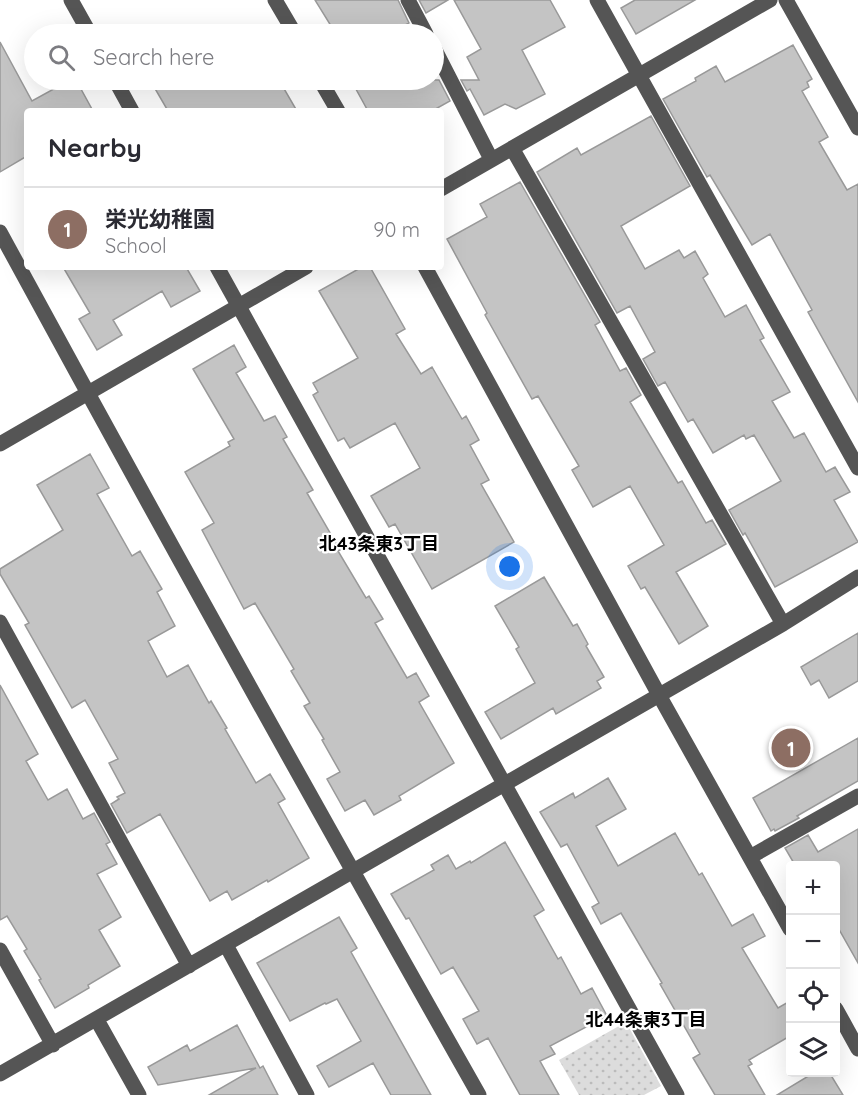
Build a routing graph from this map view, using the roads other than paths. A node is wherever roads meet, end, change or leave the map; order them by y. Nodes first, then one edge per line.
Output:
1 (71, 0) edge
2 (275, 0) edge
3 (408, 0) edge
4 (597, 0) edge
5 (770, 0) edge
6 (786, 0) edge
7 (84, 24) edge
8 (289, 24) edge
9 (421, 24) edge
10 (444, 67) edge
11 (639, 75) junction
12 (120, 90) edge
13 (326, 90) edge
14 (130, 108) edge
15 (336, 108) edge
16 (858, 128) edge
17 (512, 148) junction
18 (491, 159) junction
19 (444, 187) edge
20 (0, 232) edge
21 (219, 270) edge
22 (301, 270) edge
23 (427, 270) edge
24 (238, 306) junction
25 (88, 393) junction
26 (0, 444) edge
27 (858, 468) edge
28 (858, 577) edge
29 (0, 622) edge
30 (783, 624) junction
31 (659, 695) junction
32 (505, 784) junction
33 (858, 796) edge
34 (750, 856) junction
35 (353, 872) junction
36 (786, 921) edge
37 (226, 945) junction
38 (0, 950) edge
39 (189, 966) junction
40 (840, 1016) edge
41 (97, 1020) junction
42 (53, 1045) junction
43 (858, 1049) edge
44 (0, 1074) edge
45 (139, 1095) edge
46 (307, 1095) edge
47 (479, 1095) edge
48 (677, 1095) edge

1 - 7 street
2 - 8 street
3 - 9 street
4 - 11 street
5 - 11 street
6 - 16 street
10 - 18 street
11 - 17 street
11 - 27 street
12 - 14 street
13 - 15 street
17 - 18 street
17 - 30 street
18 - 19 street
20 - 25 street
21 - 24 street
22 - 24 street
23 - 31 street
24 - 25 street
24 - 32 street
25 - 26 street
25 - 35 street
28 - 30 street
29 - 39 street
30 - 31 street
31 - 32 street
31 - 34 street
32 - 35 street
32 - 48 street
33 - 34 street
34 - 36 street
35 - 37 street
35 - 47 street
37 - 39 street
37 - 46 street
38 - 42 street
39 - 41 street
40 - 43 street
41 - 42 street
41 - 45 street
42 - 44 street

